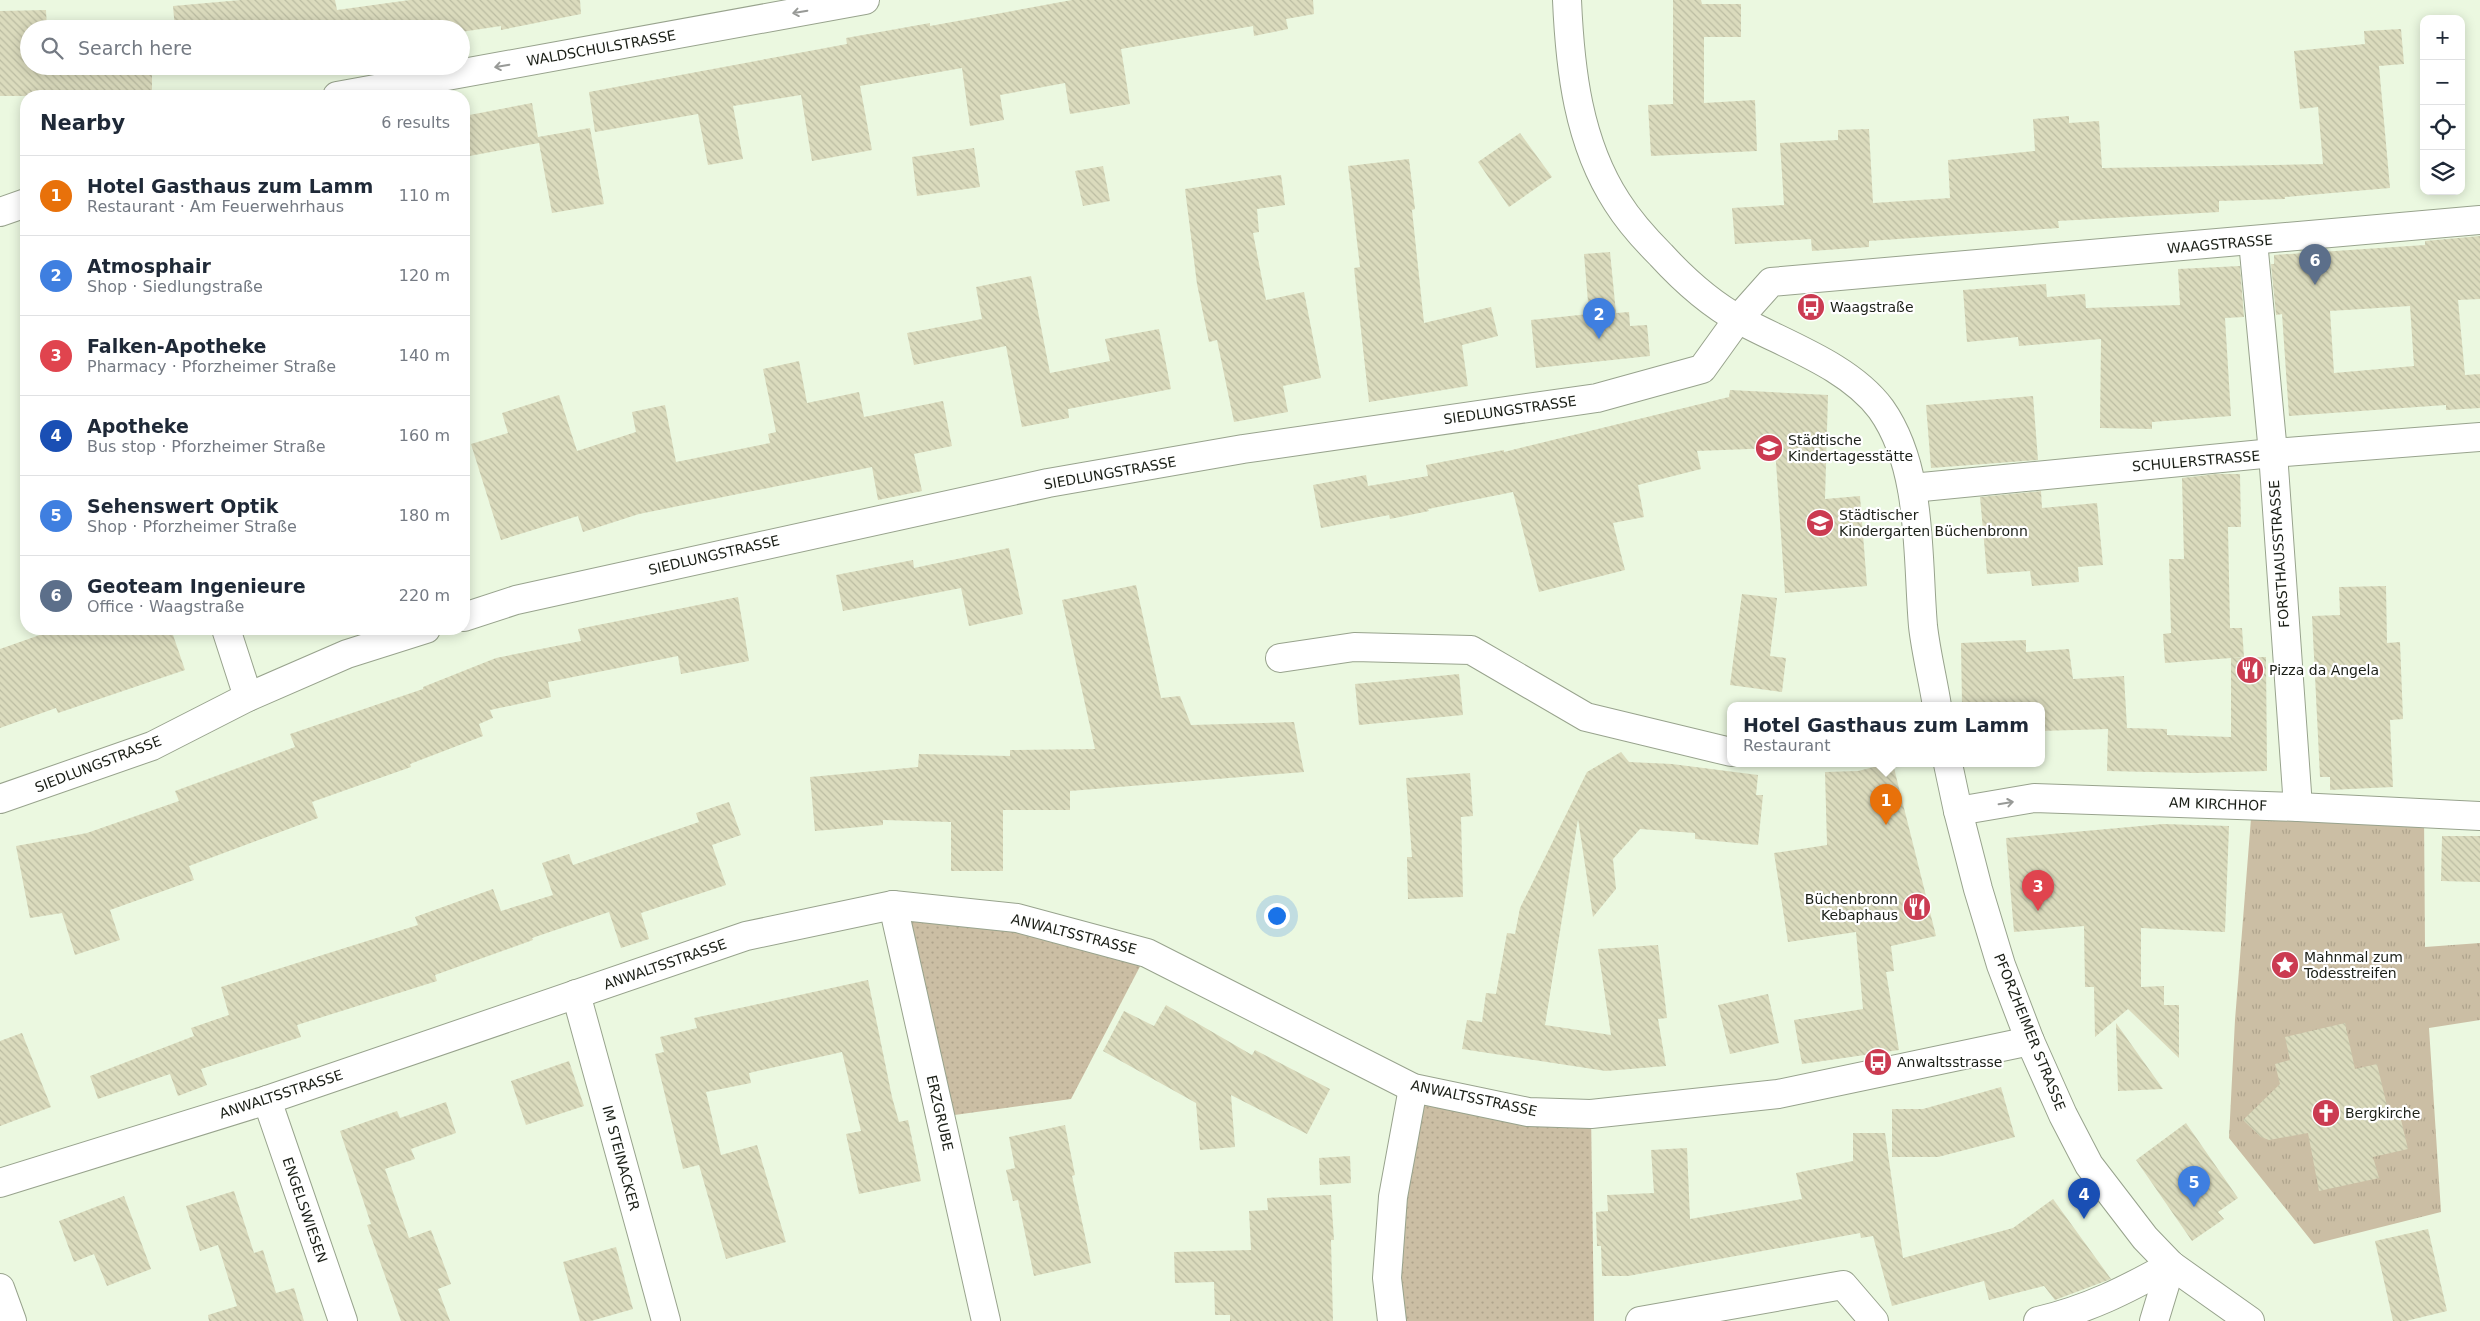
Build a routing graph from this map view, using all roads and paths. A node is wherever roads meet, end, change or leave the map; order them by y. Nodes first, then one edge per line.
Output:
1 (865, 0) edge
2 (1567, 0) edge
3 (470, 72) edge
4 (452, 75) edge
5 (370, 90) edge
6 (20, 205) edge
7 (0, 212) edge
8 (2480, 220) edge
9 (2253, 241) junction
10 (1738, 319) junction
11 (2480, 437) edge
12 (2273, 453) junction
13 (1912, 488) junction
14 (470, 615) edge
15 (228, 635) edge
16 (407, 635) edge
17 (1280, 658) dead end
18 (248, 697) junction
19 (1936, 702) edge
20 (1727, 751) edge
21 (1949, 767) edge
22 (0, 799) edge
23 (2298, 807) junction
24 (1958, 811) junction
25 (2480, 816) edge
26 (893, 905) junction
27 (576, 994) junction
28 (2030, 1041) junction
29 (1413, 1088) junction
30 (267, 1100) junction
31 (0, 1183) edge
32 (2171, 1265) junction
33 (0, 1288) edge
34 (12, 1321) edge
35 (343, 1321) edge
36 (666, 1321) edge
37 (986, 1321) edge
38 (1392, 1321) edge
39 (1640, 1321) edge
40 (1874, 1321) edge
41 (2038, 1321) edge
42 (2154, 1321) edge
43 (2250, 1321) edge

1 -> 3 street, WALDSCHULSTRASSE
2 - 10 street
4 -> 5 street, WALDSCHULSTRASSE
6 - 7 street
8 - 9 street, WAAGSTRASSE
9 - 10 street, WAAGSTRASSE
9 - 12 street, FORSTHAUSSTRASSE
10 - 13 street
10 - 14 street, SIEDLUNGSTRASSE
11 - 12 street, SCHULERSTRASSE
12 - 13 street, SCHULERSTRASSE
12 - 23 street, FORSTHAUSSTRASSE
13 - 19 street
15 - 18 street
16 - 18 street, SIEDLUNGSTRASSE
17 - 20 street
18 - 22 street, SIEDLUNGSTRASSE
21 - 24 street, PFORZHEIMER STRASSE
24 -> 23 street, AM KIRCHHOF
23 - 25 street, AM KIRCHHOF
24 - 28 street, PFORZHEIMER STRASSE
26 - 27 street, ANWALTSSTRASSE
26 - 29 street, ANWALTSSTRASSE
26 - 37 street, ERZGRUBE
27 - 30 street, ANWALTSSTRASSE
27 - 36 street, IM STEINACKER
28 - 29 street, ANWALTSSTRASSE
28 - 32 street, PFORZHEIMER STRASSE
29 - 38 street
30 - 31 street, ANWALTSSTRASSE
30 - 35 street, ENGELSWIESEN
32 - 41 street
32 - 42 street
32 - 43 street, PFORZHEIMER STRASSE
33 - 34 street
39 - 40 street

